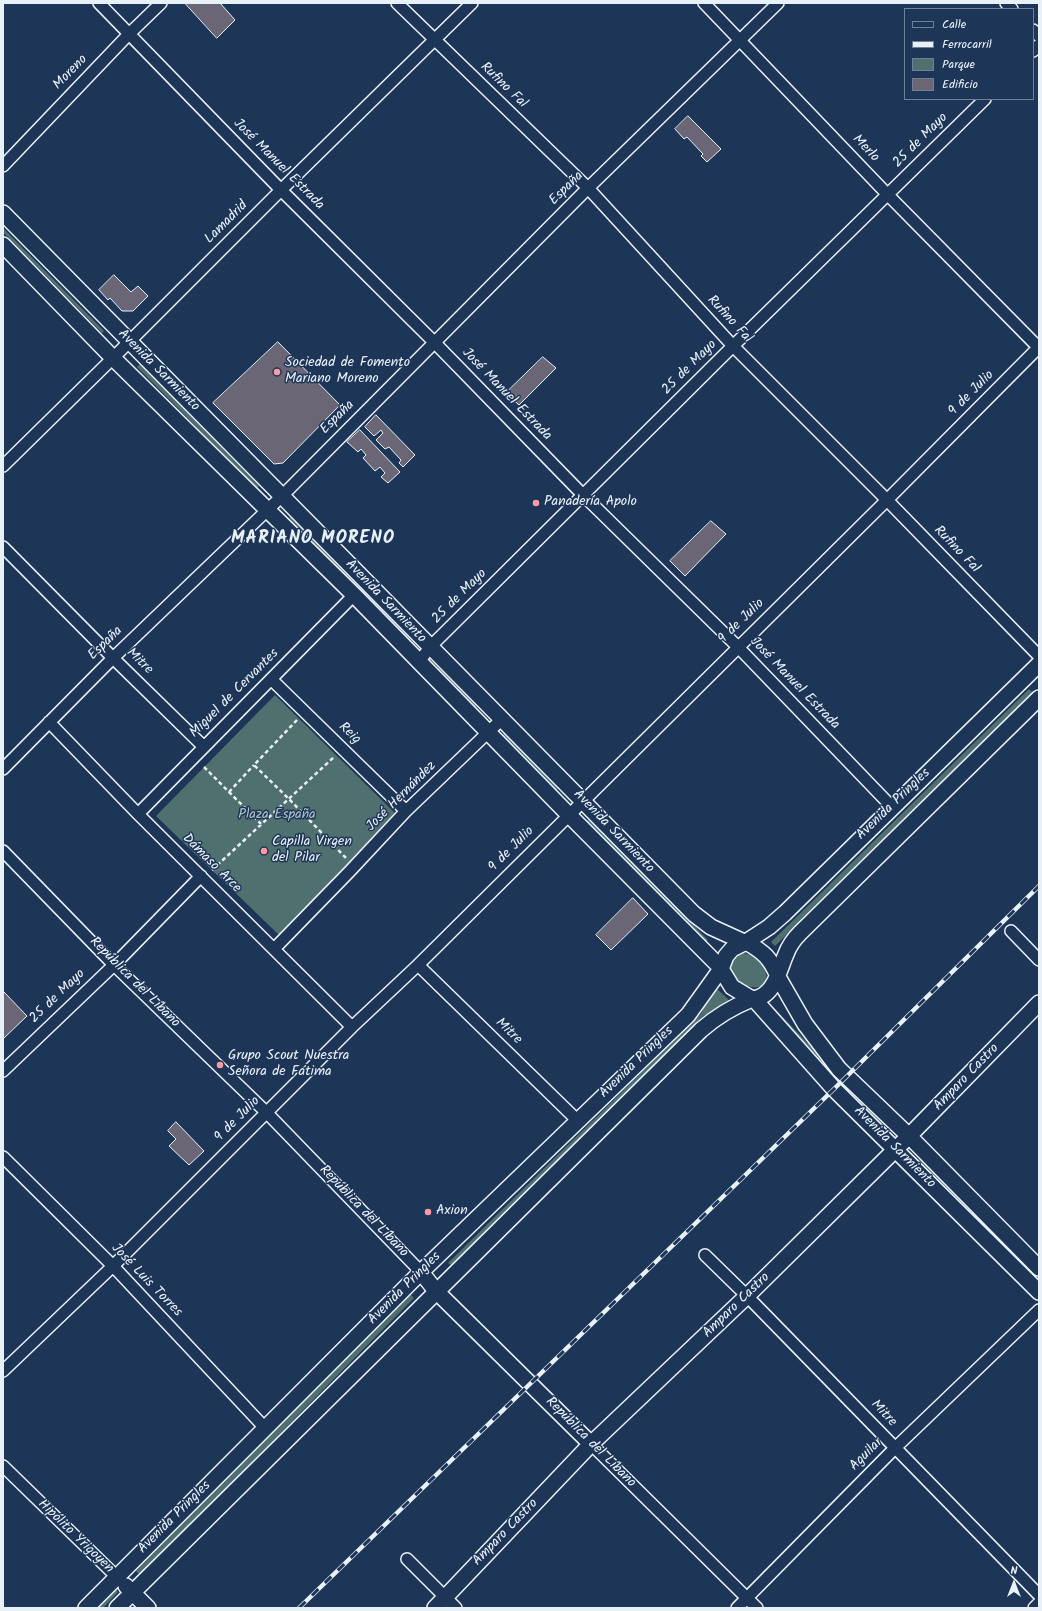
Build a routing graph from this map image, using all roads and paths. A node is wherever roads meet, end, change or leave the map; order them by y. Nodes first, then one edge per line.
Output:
1 (99, 3) edge
2 (161, 3) edge
3 (397, 3) edge
4 (472, 3) edge
5 (704, 3) edge
6 (778, 3) edge
7 (129, 34) junction
8 (741, 40) junction
9 (435, 41) junction
10 (984, 100) edge
11 (3, 166) edge
12 (588, 188) junction
13 (281, 190) junction
14 (888, 194) junction
15 (3, 213) edge
16 (3, 245) edge
17 (130, 342) junction
18 (435, 343) junction
19 (732, 346) junction
20 (1039, 348) edge
21 (113, 358) junction
22 (3, 466) edge
23 (282, 496) junction
24 (583, 496) junction
25 (888, 500) junction
26 (268, 509) junction
27 (3, 547) edge
28 (354, 595) junction
29 (738, 647) junction
30 (430, 648) junction
31 (1039, 656) edge
32 (113, 658) junction
33 (419, 662) junction
34 (1039, 664) edge
35 (271, 678) junction
36 (1039, 698) edge
37 (299, 719) dead end
38 (502, 719) junction
39 (49, 722) junction
40 (488, 733) junction
41 (204, 747) junction
42 (336, 755) dead end
43 (254, 764) junction
44 (204, 767) dead end
45 (3, 769) edge
46 (229, 792) junction
47 (289, 798) junction
48 (582, 801) junction
49 (892, 807) junction
50 (406, 811) junction
51 (138, 814) junction
52 (568, 815) junction
53 (261, 824) junction
54 (3, 851) edge
55 (350, 862) dead end
56 (212, 870) dead end
57 (201, 876) junction
58 (1011, 931) dead end
59 (745, 942) junction
60 (274, 949) junction
61 (1039, 960) edge
62 (114, 964) junction
63 (418, 965) junction
64 (721, 968) junction
65 (778, 977) junction
66 (753, 999) junction
67 (1039, 1004) edge
68 (352, 1027) junction
69 (3, 1071) edge
70 (267, 1113) junction
71 (577, 1120) junction
72 (909, 1136) junction
73 (895, 1150) junction
74 (3, 1157) edge
75 (705, 1255) dead end
76 (113, 1266) junction
77 (1039, 1268) edge
78 (421, 1272) junction
79 (436, 1291) junction
80 (1039, 1292) edge
81 (747, 1296) junction
82 (1039, 1310) edge
83 (3, 1372) edge
84 (265, 1428) junction
85 (591, 1444) junction
86 (895, 1448) junction
87 (3, 1466) edge
88 (407, 1559) dead end
89 (117, 1577) junction
90 (132, 1592) junction
91 (1039, 1595) edge
92 (446, 1597) junction
93 (747, 1598) junction
94 (1039, 1603) edge
95 (86, 1608) edge
96 (117, 1608) edge
97 (148, 1608) edge
98 (434, 1608) edge
99 (456, 1608) edge
100 (736, 1608) edge
101 (757, 1608) edge
102 (1034, 1608) edge

1 - 7 street, José Manuel Estrada
2 - 7 street, Moreno
3 - 9 street, Rufino Fal
4 - 9 street, Lamadrid
5 - 8 street, Merlo
6 - 8 street, España
7 - 11 street, Moreno
7 - 13 street, José Manuel Estrada
8 - 12 street, España
8 - 14 street, Merlo
9 - 12 street, Rufino Fal
9 - 13 street, Lamadrid
10 - 14 street, 25 de Mayo
12 - 18 street, España
12 - 19 street, Rufino Fal
13 - 17 street, Lamadrid
13 - 18 street, José Manuel Estrada
14 - 19 street, 25 de Mayo
14 - 20 street, Merlo
15 - 17 main road, Avenida Sarmiento
16 - 21 main road, Avenida Sarmiento
17 - 21 street, Lamadrid
17 - 23 main road, Avenida Sarmiento
18 - 23 street, España
18 - 24 street, José Manuel Estrada
19 - 24 street, 25 de Mayo
19 - 25 street, Rufino Fal
20 - 25 street, 9 de Julio
21 - 22 street, Lamadrid
21 - 26 main road, Avenida Sarmiento
23 - 26 street, España
23 - 30 main road, Avenida Sarmiento
24 - 29 street, José Manuel Estrada
24 - 30 street, 25 de Mayo
25 - 29 street, 9 de Julio
25 - 31 street, Rufino Fal
26 - 28 main road, Avenida Sarmiento
26 - 32 street, España
27 - 32 street, Mitre
28 - 33 main road, Avenida Sarmiento
28 - 35 street, Miguel de Cervantes
29 - 48 street, 9 de Julio
29 - 49 street, José Manuel Estrada
30 - 33 street, 25 de Mayo
30 - 38 main road, Avenida Sarmiento
32 - 39 street, España
32 - 41 street, Mitre
33 - 40 main road, Avenida Sarmiento
34 - 49 main road, Avenida Pringles
35 - 41 street, Miguel de Cervantes
35 - 50 street, Reig
36 - 65 main road, Avenida Pringles
37 - 43 path
38 - 40 street, José Hernández
38 - 48 main road, Avenida Sarmiento
39 - 45 street, España
39 - 51 street, Dámaso Arce
40 - 50 street, José Hernández
40 - 52 main road, Avenida Sarmiento
41 - 51 street, Miguel de Cervantes
42 - 47 path
43 - 46 path
43 - 47 path
44 - 46 path
46 - 53 path
47 - 53 path
47 - 55 path
48 - 52 street, 9 de Julio
48 - 59 main road, Avenida Sarmiento
49 - 59 main road, Avenida Pringles
50 - 60 street, José Hernández
51 - 57 street, Dámaso Arce
52 - 63 street, 9 de Julio
52 - 64 main road, Avenida Sarmiento
53 - 56 path
54 - 62 street, República del Líbano
57 - 60 street, Dámaso Arce
57 - 62 street, 25 de Mayo
58 - 61 street
59 - 64 main road
59 - 65 main road
60 - 68 street, Dámaso Arce
62 - 69 street, 25 de Mayo
62 - 70 street, República del Líbano
63 - 68 street, 9 de Julio
63 - 71 street, Mitre
64 - 66 main road
64 - 71 main road, Avenida Pringles
65 - 66 main road
65 - 72 main road, Avenida Sarmiento
66 - 73 main road, Avenida Sarmiento
66 - 79 main road, Avenida Pringles
67 - 72 main road, Amparo Castro
68 - 70 street, 9 de Julio
70 - 76 street, 9 de Julio
70 - 78 street, República del Líbano
71 - 78 main road, Avenida Pringles
72 - 73 main road, Amparo Castro
72 - 77 main road, Avenida Sarmiento
73 - 80 main road, Avenida Sarmiento
73 - 81 main road, Amparo Castro
74 - 76 street, José Luis Torres
75 - 81 street, Mitre
76 - 83 street, 9 de Julio
76 - 84 street, José Luis Torres
78 - 79 main road, República del Líbano
78 - 84 main road, Avenida Pringles
79 - 85 main road, República del Líbano
79 - 90 main road, Avenida Pringles
81 - 85 main road, Amparo Castro
81 - 86 street, Mitre
82 - 86 street, Aguilar
84 - 89 main road, Avenida Pringles
85 - 92 main road, Amparo Castro
85 - 93 street, República del Líbano
86 - 91 street, Mitre
86 - 93 street, Aguilar
87 - 89 street, Hipólito Yrigoyen
88 - 92 street
89 - 90 main road, Hipólito Yrigoyen
89 - 95 main road, Avenida Pringles
90 - 96 main road, Avenida Pringles
90 - 97 main road, Hipólito Yrigoyen
92 - 98 main road, Amparo Castro
92 - 99 street
93 - 100 street, Aguilar
93 - 101 street, República del Líbano
94 - 102 street

